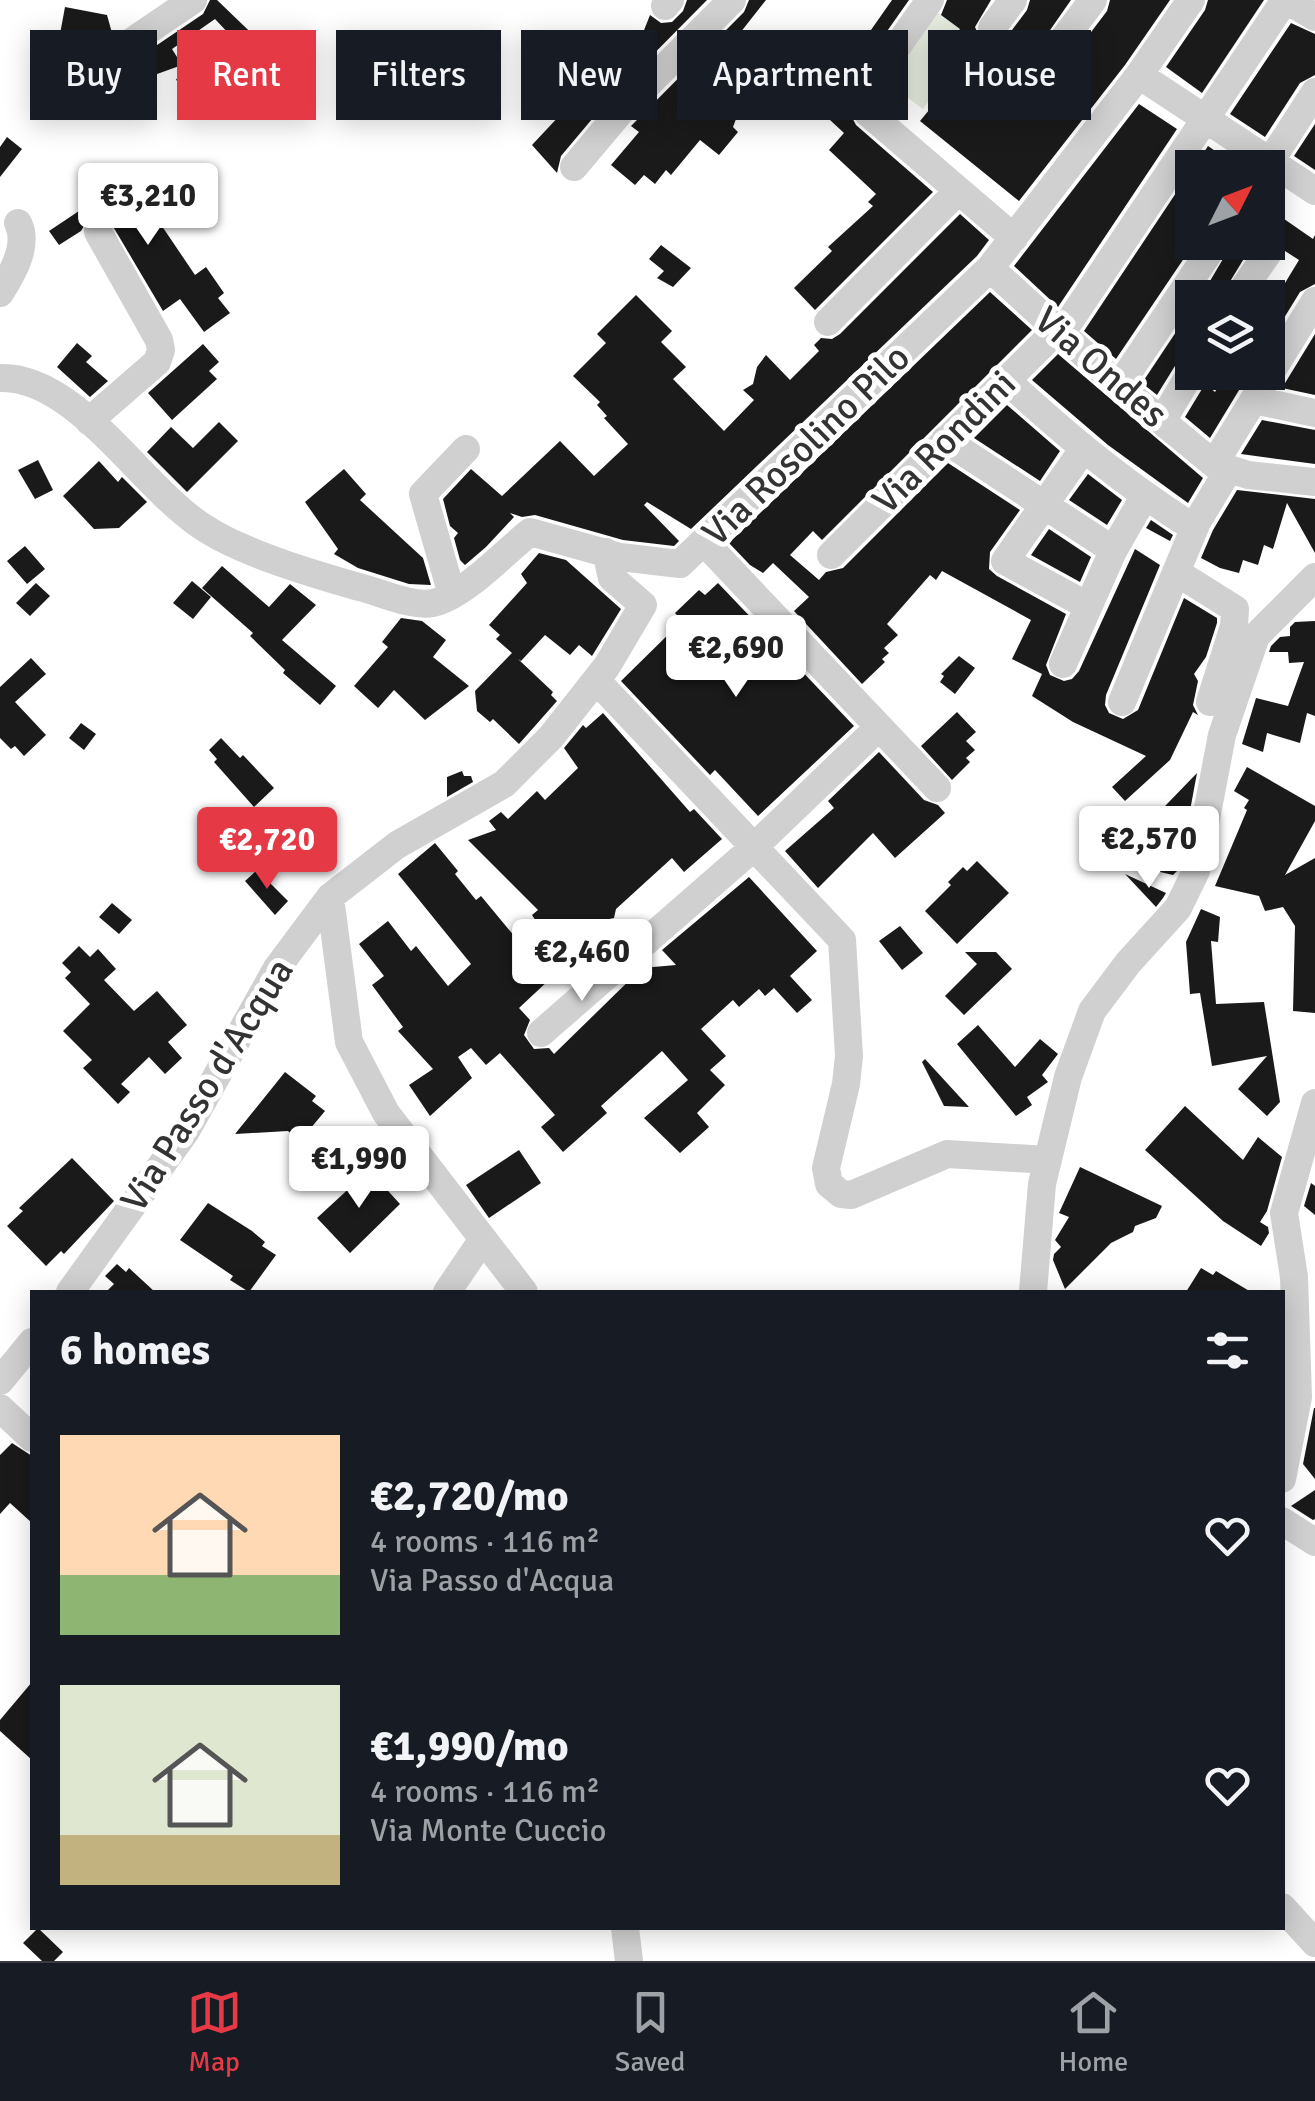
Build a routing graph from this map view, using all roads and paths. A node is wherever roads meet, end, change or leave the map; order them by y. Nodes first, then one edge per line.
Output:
1 (193, 0) edge
2 (732, 0) edge
3 (930, 0) edge
4 (1012, 0) edge
5 (1093, 0) edge
6 (1190, 0) edge
7 (1296, 5) edge
8 (992, 28) dead end
9 (150, 30) edge
10 (1070, 30) edge
11 (1138, 75) junction
12 (1315, 92) edge
13 (1206, 120) junction
14 (1247, 150) edge
15 (1278, 150) edge
16 (574, 167) dead end
17 (1285, 174) edge
18 (958, 190) junction
19 (1315, 191) edge
20 (18, 222) dead end
21 (98, 232) dead end
22 (1014, 238) junction
23 (1204, 260) edge
24 (990, 268) junction
25 (0, 293) edge
26 (1315, 301) edge
27 (828, 322) dead end
28 (1059, 332) junction
29 (0, 378) edge
30 (1006, 380) junction
31 (1120, 386) junction
32 (1181, 390) edge
33 (1254, 400) junction
34 (1315, 413) edge
35 (89, 422) junction
36 (1162, 422) junction
37 (946, 440) junction
38 (466, 449) dead end
39 (1082, 451) junction
40 (1221, 466) junction
41 (1315, 482) edge
42 (1144, 497) junction
43 (1042, 504) junction
44 (1194, 528) junction
45 (704, 542) junction
46 (1114, 550) junction
47 (606, 552) junction
48 (830, 555) dead end
49 (1176, 572) junction
50 (1315, 577) edge
51 (452, 595) junction
52 (1088, 606) junction
53 (1063, 664) dead end
54 (596, 680) junction
55 (1122, 702) dead end
56 (1210, 702) dead end
57 (879, 727) junction
58 (937, 788) dead end
59 (753, 848) junction
60 (330, 897) junction
61 (541, 1033) dead end
62 (1315, 1103) edge
63 (1310, 1150) edge
64 (1048, 1160) junction
65 (483, 1239) junction
66 (71, 1290) edge
67 (448, 1290) edge
68 (522, 1290) edge
69 (1033, 1290) edge
70 (30, 1344) edge
71 (0, 1381) edge
72 (0, 1408) edge
73 (30, 1436) edge
74 (1285, 1464) edge
75 (1285, 1522) edge
76 (1315, 1542) edge
77 (1285, 1911) edge
78 (1315, 1943) edge

1 - 9 street
2 - 16 street
3 - 18 street
4 - 8 street
5 - 10 street
6 - 11 street, Via Rosolino Pilo
7 - 13 street, Via Rondini
11 - 13 street
11 - 22 street, Via Rosolino Pilo
12 - 15 street
13 - 14 street
13 - 28 street, Via Rondini
17 - 19 street
18 - 22 street
18 - 27 street
20 - 25 street
21 - 35 street
22 - 24 street, Via Rosolino Pilo
23 - 31 street
24 - 28 street, Via Ondes
24 - 45 street, Via Rosolino Pilo
26 - 33 street
28 - 30 street, Via Rondini
28 - 31 street, Via Ondes
29 - 35 street
30 - 37 street, Via Rondini
30 - 39 street
31 - 36 street, Via Ondes
32 - 36 street
33 - 34 street
33 - 40 street
35 - 51 street
36 - 40 street, Via Ondes
37 - 43 street
37 - 48 street, Via Rondini
38 - 51 street
39 - 42 street
39 - 43 street
40 - 41 street
40 - 44 street
42 - 44 street
42 - 46 street
43 - 46 street
43 - 52 street
44 - 49 street
45 - 47 street, Via Rosolino Pilo
45 - 57 street
46 - 52 street
47 - 51 street, Via Rosolino Pilo
47 - 54 street, Via Passo d'Acqua
49 - 55 street
49 - 56 street
50 - 64 street
52 - 53 street
54 - 59 street
54 - 60 street, Via Passo d'Acqua
57 - 58 street
57 - 59 street
59 - 61 street
59 - 64 street
60 - 65 street
60 - 66 street, Via Passo d'Acqua
62 - 63 street
63 - 74 street
64 - 69 street
65 - 67 street
65 - 68 street
70 - 71 street
72 - 73 street
75 - 76 street
77 - 78 street

